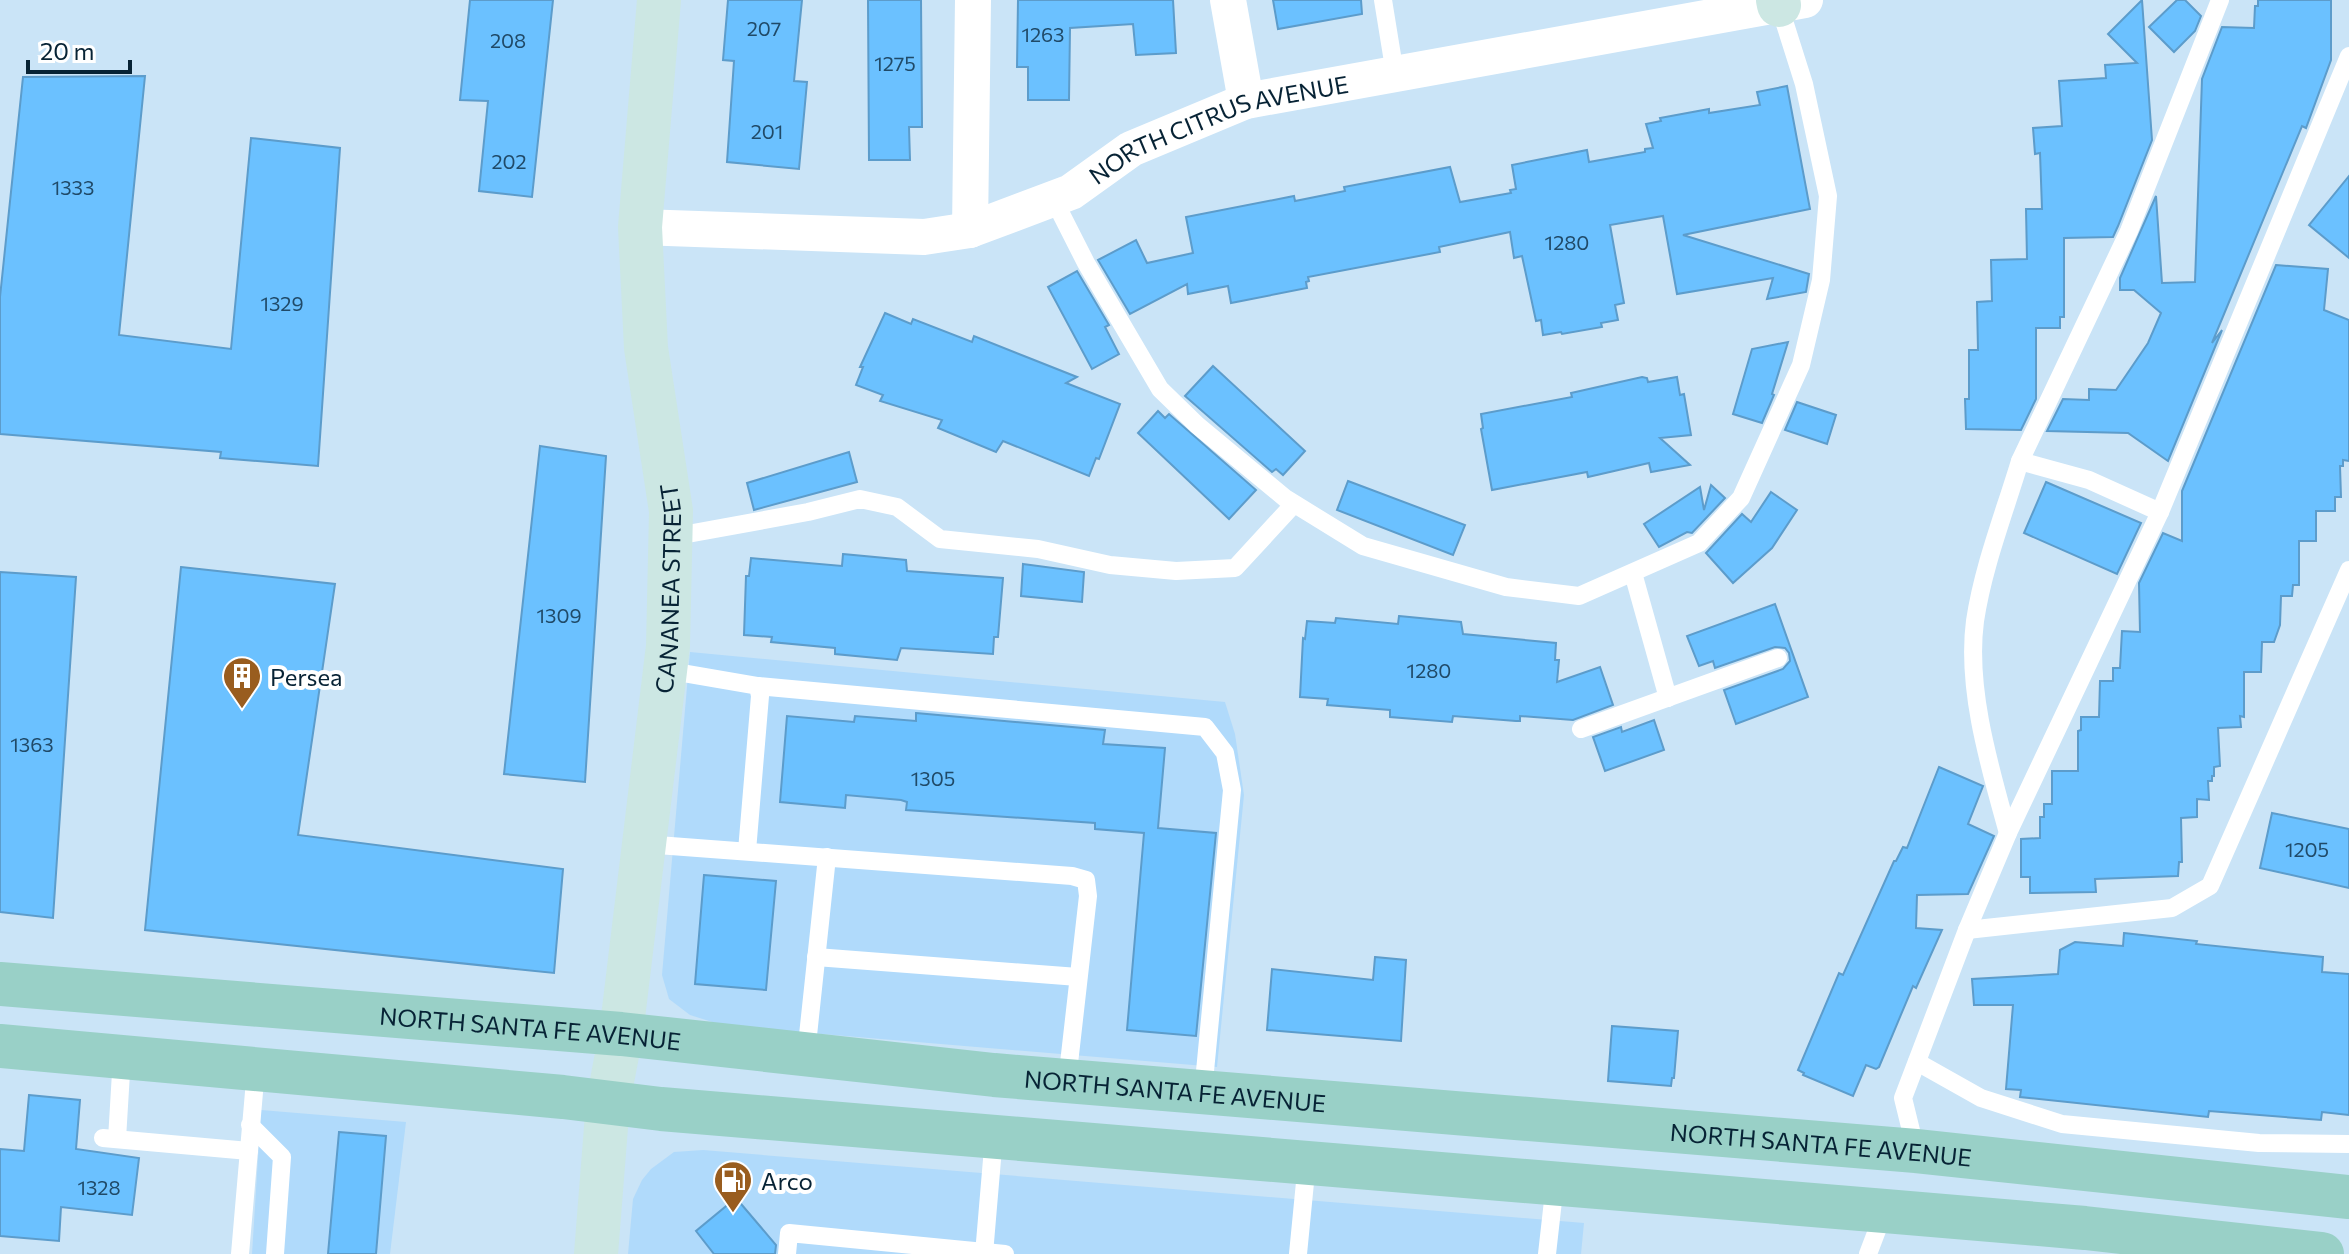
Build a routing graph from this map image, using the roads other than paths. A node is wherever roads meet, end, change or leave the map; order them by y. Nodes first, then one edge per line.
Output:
1 (659, 0) edge
2 (973, 0) edge
3 (1228, 0) edge
4 (1383, 0) edge
5 (2220, 0) edge
6 (1787, 2) edge
7 (2349, 56) edge
8 (1395, 74) junction
9 (1246, 101) junction
10 (1053, 198) junction
11 (640, 227) junction
12 (970, 230) junction
13 (2020, 461) junction
14 (1294, 504) junction
15 (2160, 512) junction
16 (671, 537) junction
17 (2349, 570) edge
18 (1633, 573) junction
19 (1778, 658) dead end
20 (665, 670) junction
21 (758, 686) junction
22 (1668, 698) junction
23 (1581, 729) dead end
24 (2008, 833) junction
25 (644, 844) junction
26 (747, 851) junction
27 (827, 857) junction
28 (1967, 930) junction
29 (816, 957) junction
30 (1078, 977) junction
31 (0, 984) edge
32 (105, 993) junction
33 (0, 1024) edge
34 (621, 1034) junction
35 (0, 1046) edge
36 (806, 1054) junction
37 (122, 1056) junction
38 (1917, 1062) junction
39 (256, 1069) junction
40 (1067, 1081) junction
41 (1203, 1092) junction
42 (608, 1102) junction
43 (250, 1125) junction
44 (994, 1136) junction
45 (2349, 1144) edge
46 (249, 1151) junction
47 (1916, 1151) junction
48 (1307, 1162) junction
49 (1555, 1183) junction
50 (2349, 1197) edge
51 (1885, 1211) junction
52 (984, 1253) edge
53 (2310, 1253) edge
54 (240, 1254) edge
55 (275, 1254) edge
56 (596, 1254) edge
57 (787, 1254) edge
58 (1005, 1254) edge
59 (1298, 1254) edge
60 (1547, 1254) edge
61 (1868, 1254) edge

1 - 11 street, CANANEA STREET
2 - 12 street
3 - 9 street
4 - 8 lane
5 - 13 lane
6 - 8 street, NORTH CITRUS AVENUE
6 - 18 lane
7 - 15 lane
8 - 9 street, NORTH CITRUS AVENUE
9 - 10 street, NORTH CITRUS AVENUE
10 - 12 street, NORTH CITRUS AVENUE
10 - 14 lane
11 - 12 street, NORTH CITRUS AVENUE
11 - 16 street, CANANEA STREET
13 - 15 lane
13 - 24 lane
14 - 16 lane
14 - 18 lane
15 - 24 lane
16 - 20 street, CANANEA STREET
17 - 28 lane
18 - 22 lane
19 - 22 lane
20 - 21 lane
20 - 25 street, CANANEA STREET
21 - 26 lane
21 - 41 lane
22 - 23 lane
24 - 28 lane
25 - 26 lane
25 - 34 street, CANANEA STREET
26 - 27 lane
27 - 29 lane
27 - 30 lane
28 - 38 lane
29 - 30 lane
29 - 36 lane
30 - 40 lane
31 - 32 main road, NORTH SANTA FE AVENUE
32 - 33 main road
32 - 34 main road, NORTH SANTA FE AVENUE
34 - 36 main road, NORTH SANTA FE AVENUE
34 - 42 street, CANANEA STREET
35 - 37 main road
36 - 40 main road, NORTH SANTA FE AVENUE
37 - 39 main road
37 - 46 lane
38 - 45 lane
38 - 47 lane
39 - 42 main road
39 - 43 lane
40 - 41 main road, NORTH SANTA FE AVENUE
41 - 47 main road, NORTH SANTA FE AVENUE
42 - 44 main road
42 - 56 street, CANANEA STREET
43 - 46 lane
43 - 55 lane
44 - 48 main road
44 - 52 lane
46 - 54 lane
47 - 50 main road, NORTH SANTA FE AVENUE
48 - 49 main road
48 - 59 lane
49 - 51 main road
49 - 60 lane
51 - 53 main road
51 - 61 lane
52 - 57 lane
52 - 58 lane

